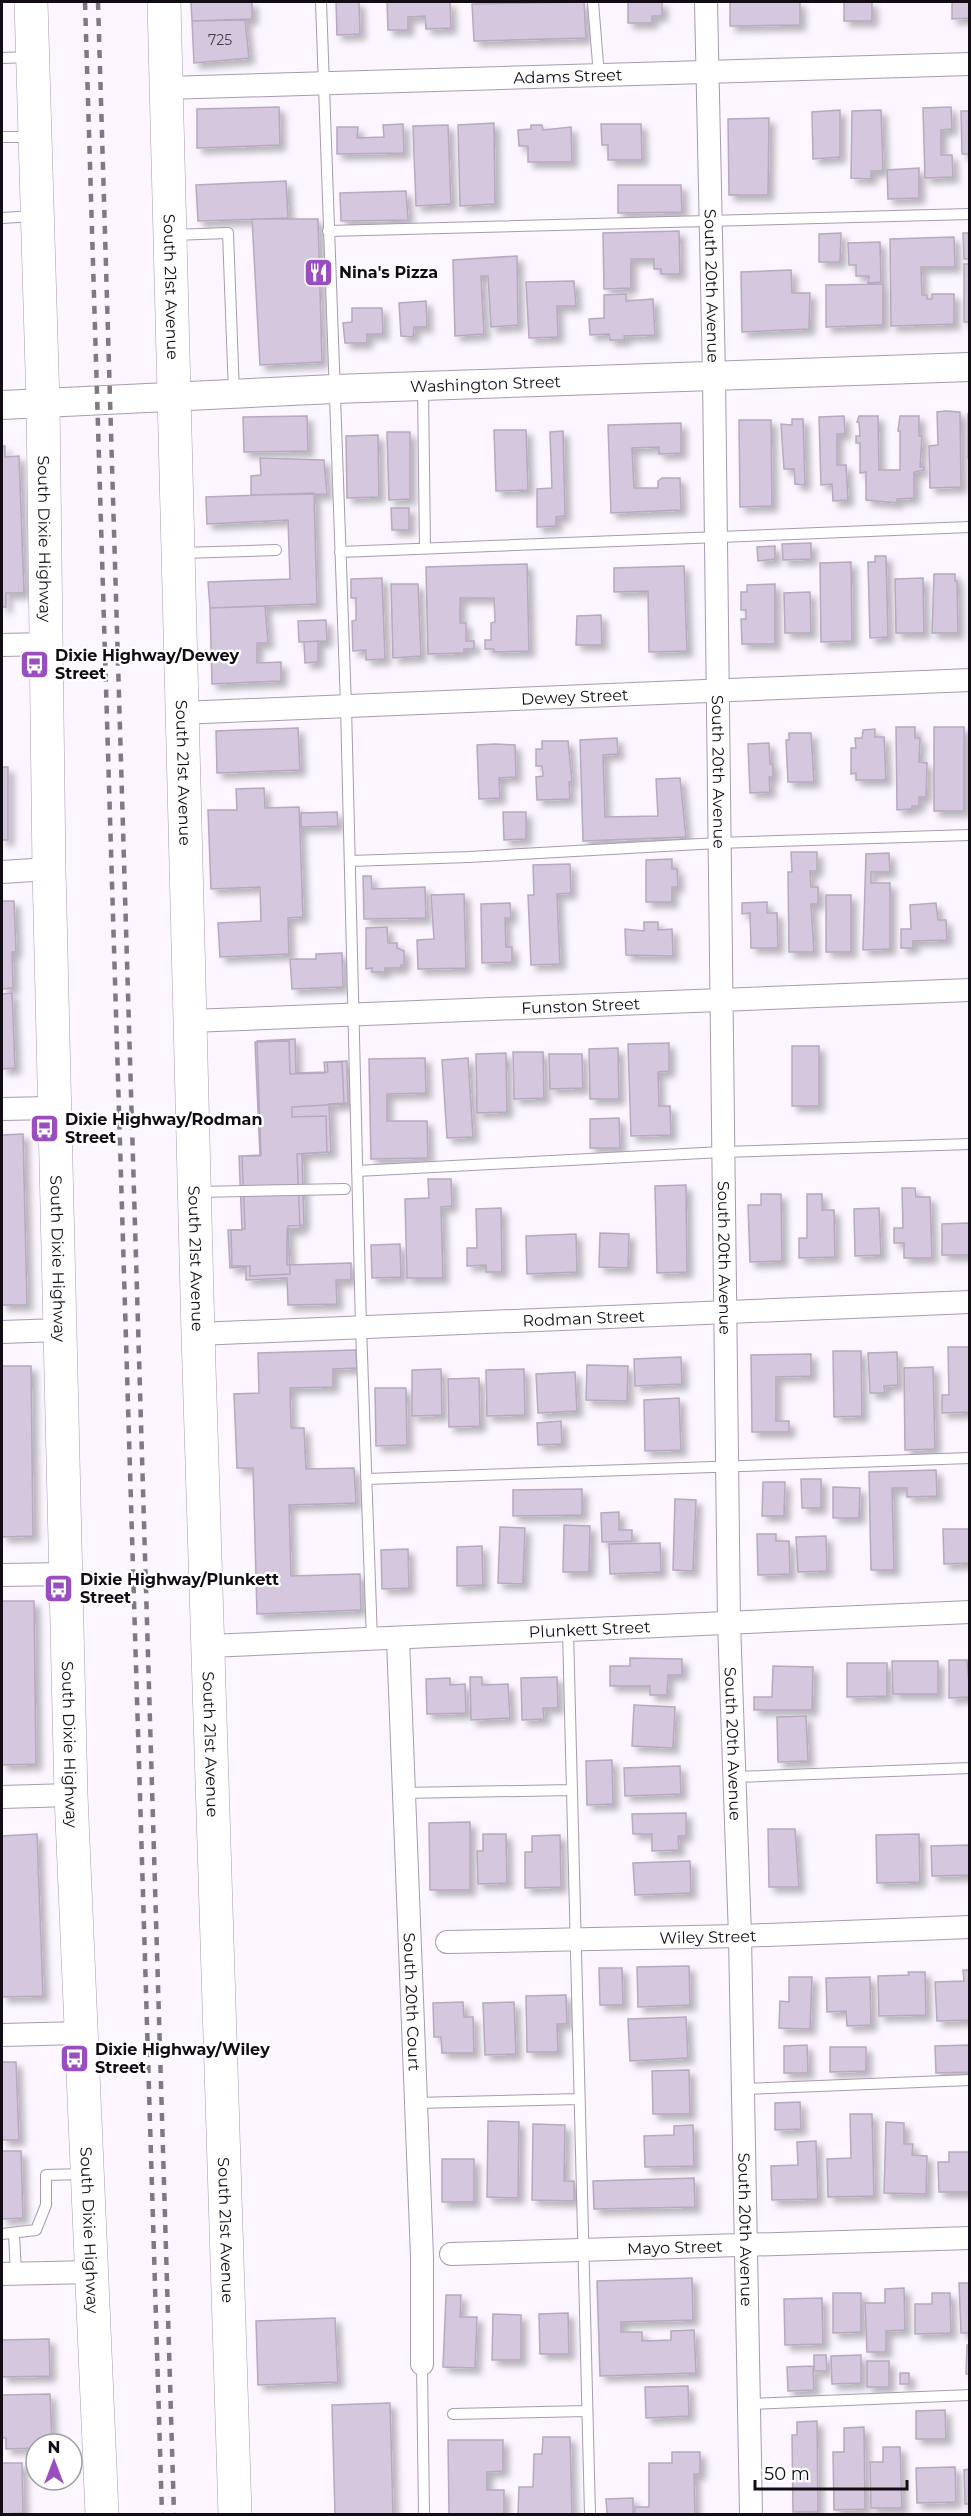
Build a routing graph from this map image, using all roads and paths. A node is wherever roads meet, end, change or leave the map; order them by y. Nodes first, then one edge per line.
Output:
1 (31, 2) edge
2 (164, 2) edge
3 (321, 2) edge
4 (593, 2) edge
5 (706, 2) edge
6 (17, 57) edge
7 (969, 64) edge
8 (707, 73) junction
9 (599, 76) junction
10 (323, 84) junction
11 (166, 88) junction
12 (2, 137) edge
13 (36, 137) junction
14 (969, 214) edge
15 (38, 216) junction
16 (2, 218) edge
17 (710, 221) junction
18 (328, 231) junction
19 (169, 235) junction
20 (969, 367) edge
21 (714, 376) junction
22 (423, 386) junction
23 (334, 389) junction
24 (234, 394) junction
25 (173, 397) junction
26 (43, 404) junction
27 (2, 405) edge
28 (969, 527) edge
29 (715, 538) junction
30 (425, 549) junction
31 (276, 550) dead end
32 (340, 552) junction
33 (178, 554) junction
34 (46, 644) junction
35 (2, 645) edge
36 (969, 680) edge
37 (716, 691) junction
38 (346, 706) junction
39 (181, 713) junction
40 (969, 835) edge
41 (718, 843) junction
42 (350, 861) junction
43 (49, 869) junction
44 (2, 872) edge
45 (969, 990) edge
46 (721, 1000) junction
47 (353, 1014) junction
48 (191, 1021) junction
49 (53, 1108) junction
50 (2, 1109) edge
51 (969, 1144) edge
52 (722, 1152) junction
53 (357, 1171) junction
54 (345, 1189) dead end
55 (195, 1192) junction
56 (969, 1302) edge
57 (724, 1312) junction
58 (361, 1327) junction
59 (60, 1330) junction
60 (2, 1332) edge
61 (198, 1334) junction
62 (969, 1458) edge
63 (727, 1467) junction
64 (367, 1479) junction
65 (66, 1574) junction
66 (2, 1575) edge
67 (969, 1612) edge
68 (729, 1623) junction
69 (568, 1631) junction
70 (398, 1639) junction
71 (372, 1640) junction
72 (209, 1646) junction
73 (969, 1768) edge
74 (735, 1777) junction
75 (572, 1790) junction
76 (403, 1793) junction
77 (71, 1795) junction
78 (2, 1797) edge
79 (969, 1927) edge
80 (740, 1936) junction
81 (575, 1939) junction
82 (447, 1942) dead end
83 (81, 2033) junction
84 (2, 2035) edge
85 (969, 2080) edge
86 (742, 2089) junction
87 (579, 2098) junction
88 (415, 2103) junction
89 (88, 2174) junction
90 (2, 2234) edge
91 (14, 2234) junction
92 (969, 2238) edge
93 (744, 2245) junction
94 (582, 2250) junction
95 (451, 2254) dead end
96 (92, 2272) junction
97 (9, 2274) edge
98 (422, 2364) joint
99 (969, 2395) edge
100 (749, 2404) junction
101 (587, 2411) junction
102 (453, 2414) dead end
103 (102, 2514) edge
104 (235, 2514) edge
105 (424, 2514) edge
106 (590, 2514) edge
107 (751, 2514) edge

1 - 6 main road, South Dixie Highway
2 - 11 main road, South 21st Avenue
3 - 10 lane
4 - 9 lane
5 - 8 street, South 20th Avenue
6 - 13 main road, South Dixie Highway
7 - 8 street, Adams Street
8 - 9 street, Adams Street
8 - 17 street, South 20th Avenue
9 - 10 street, Adams Street
10 - 11 street, Adams Street
10 - 18 lane
11 - 19 main road, South 21st Avenue
12 - 13 lane
13 - 15 main road, South Dixie Highway
14 - 17 lane
15 - 16 lane
15 - 26 main road, South Dixie Highway
17 - 18 lane
17 - 21 street, South 20th Avenue
18 - 23 lane
19 - 24 lane
19 - 25 main road, South 21st Avenue
20 - 21 street, Washington Street
21 - 22 street, Washington Street
21 - 29 street, South 20th Avenue
22 - 23 street, Washington Street
22 - 30 lane
23 - 24 street, Washington Street
23 - 32 lane
24 - 25 street, Washington Street
25 - 26 street, Washington Street
25 - 33 main road, South 21st Avenue
26 - 27 street, Washington Street
26 - 34 main road, South Dixie Highway
28 - 29 lane
29 - 30 lane
29 - 37 street, South 20th Avenue
30 - 32 lane
31 - 33 lane
32 - 38 lane
33 - 39 main road, South 21st Avenue
34 - 35 street
34 - 43 main road, South Dixie Highway
36 - 37 street, Dewey Street
37 - 38 street, Dewey Street
37 - 41 street, South 20th Avenue
38 - 39 street, Dewey Street
38 - 42 lane
39 - 48 main road, South 21st Avenue
40 - 41 lane
41 - 42 lane
41 - 46 street, South 20th Avenue
42 - 47 lane
43 - 44 street
43 - 49 main road, South Dixie Highway
45 - 46 street, Funston Street
46 - 47 street, Funston Street
46 - 52 street, South 20th Avenue
47 - 48 street, Funston Street
47 - 53 lane
48 - 55 main road, South 21st Avenue
49 - 50 street
49 - 59 main road, South Dixie Highway
51 - 52 lane
52 - 53 lane
52 - 57 street, South 20th Avenue
53 - 58 lane
54 - 55 lane
55 - 61 main road, South 21st Avenue
56 - 57 street, Rodman Street
57 - 58 street, Rodman Street
57 - 63 street, South 20th Avenue
58 - 61 street, Rodman Street
58 - 64 lane
59 - 60 street
59 - 65 main road, South Dixie Highway
61 - 72 main road, South 21st Avenue
62 - 63 lane
63 - 64 lane
63 - 68 street, South 20th Avenue
64 - 71 lane
65 - 66 street
65 - 77 main road, South Dixie Highway
67 - 68 street, Plunkett Street
68 - 69 street, Plunkett Street
68 - 74 street, South 20th Avenue
69 - 70 street, Plunkett Street
69 - 75 lane
70 - 71 street, Plunkett Street
70 - 76 street, South 20th Court
71 - 72 street, Plunkett Street
72 - 104 main road, South 21st Avenue
73 - 74 lane
74 - 80 street, South 20th Avenue
75 - 76 lane
75 - 81 lane
76 - 88 street, South 20th Court
77 - 78 street
77 - 83 main road, South Dixie Highway
79 - 80 street, Wiley Street
80 - 81 street, Wiley Street
80 - 86 street, South 20th Avenue
81 - 82 street, Wiley Street
81 - 87 lane
83 - 84 street
83 - 89 main road, South Dixie Highway
85 - 86 lane
86 - 93 street, South 20th Avenue
87 - 88 lane
87 - 94 lane
88 - 98 street, South 20th Court
89 - 91 lane
89 - 96 main road, South Dixie Highway
90 - 91 lane
91 - 97 lane
92 - 93 street, Mayo Street
93 - 94 street, Mayo Street
93 - 100 street, South 20th Avenue
94 - 95 street, Mayo Street
94 - 101 lane
96 - 97 street
96 - 103 main road, South Dixie Highway
98 - 105 lane
99 - 100 lane
100 - 107 street, South 20th Avenue
101 - 102 lane
101 - 106 lane

